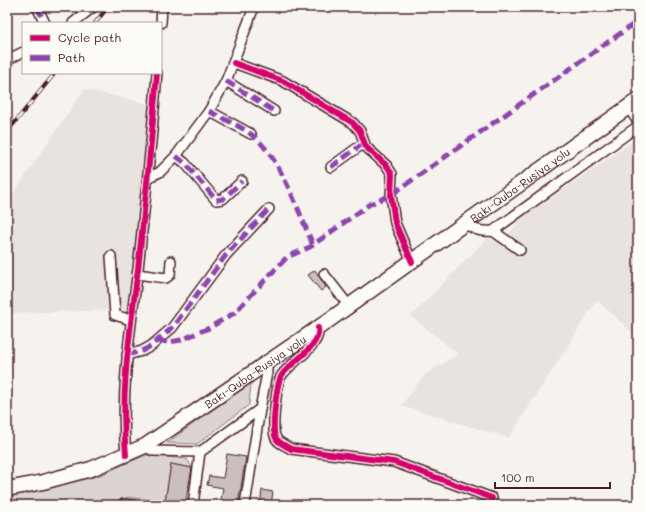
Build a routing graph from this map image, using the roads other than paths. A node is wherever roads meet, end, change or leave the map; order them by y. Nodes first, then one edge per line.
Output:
1 (37, 7) edge
2 (93, 7) edge
3 (162, 7) edge
4 (254, 7) edge
5 (44, 22) edge
6 (74, 22) edge
7 (161, 22) edge
8 (22, 52) edge
9 (7, 60) edge
10 (234, 62) junction
11 (157, 74) edge
12 (226, 81) junction
13 (633, 104) edge
14 (209, 111) junction
15 (274, 111) dead end
16 (638, 122) edge
17 (638, 126) edge
18 (251, 134) dead end
19 (364, 144) junction
20 (176, 156) junction
21 (331, 167) dead end
22 (149, 177) junction
23 (242, 181) dead end
24 (269, 209) dead end
25 (466, 224) junction
26 (492, 230) junction
27 (520, 250) dead end
28 (111, 256) dead end
29 (171, 261) dead end
30 (412, 262) junction
31 (137, 274) junction
32 (324, 274) dead end
33 (349, 306) junction
34 (131, 320) junction
35 (318, 328) junction
36 (127, 355) junction
37 (267, 364) junction
38 (260, 409) junction
39 (145, 446) junction
40 (200, 452) junction
41 (126, 456) junction
42 (7, 489) edge
43 (492, 498) dead end
44 (121, 505) edge
45 (133, 505) edge
46 (193, 505) edge
47 (245, 505) edge

1 - 5 street
2 - 6 street
3 - 7 street
4 - 10 street
8 - 9 street
10 - 12 street
10 - 19 street
11 - 22 street
12 - 14 street
12 - 15 street
13 - 16 street
13 - 25 highway, Bakı-Quba-Rusiya yolu
14 - 18 street
14 - 20 street
17 - 26 street
19 - 21 street
19 - 30 street
20 - 22 street
20 - 23 street
22 - 31 street
24 - 36 street
25 - 26 street
25 - 30 highway, Bakı-Quba-Rusiya yolu
26 - 27 street
28 - 34 street
29 - 31 street
30 - 33 highway, Bakı-Quba-Rusiya yolu
31 - 34 street
32 - 33 street
33 - 35 highway, Bakı-Quba-Rusiya yolu
34 - 36 street
35 - 37 highway, Bakı-Quba-Rusiya yolu
35 - 43 street
36 - 41 street
37 - 38 street
37 - 39 highway, Bakı-Quba-Rusiya yolu
38 - 40 street
38 - 47 street
39 - 40 street
39 - 41 highway, Bakı-Quba-Rusiya yolu
40 - 46 street
41 - 42 highway, Bakı-Quba-Rusiya yolu
44 - 45 street

